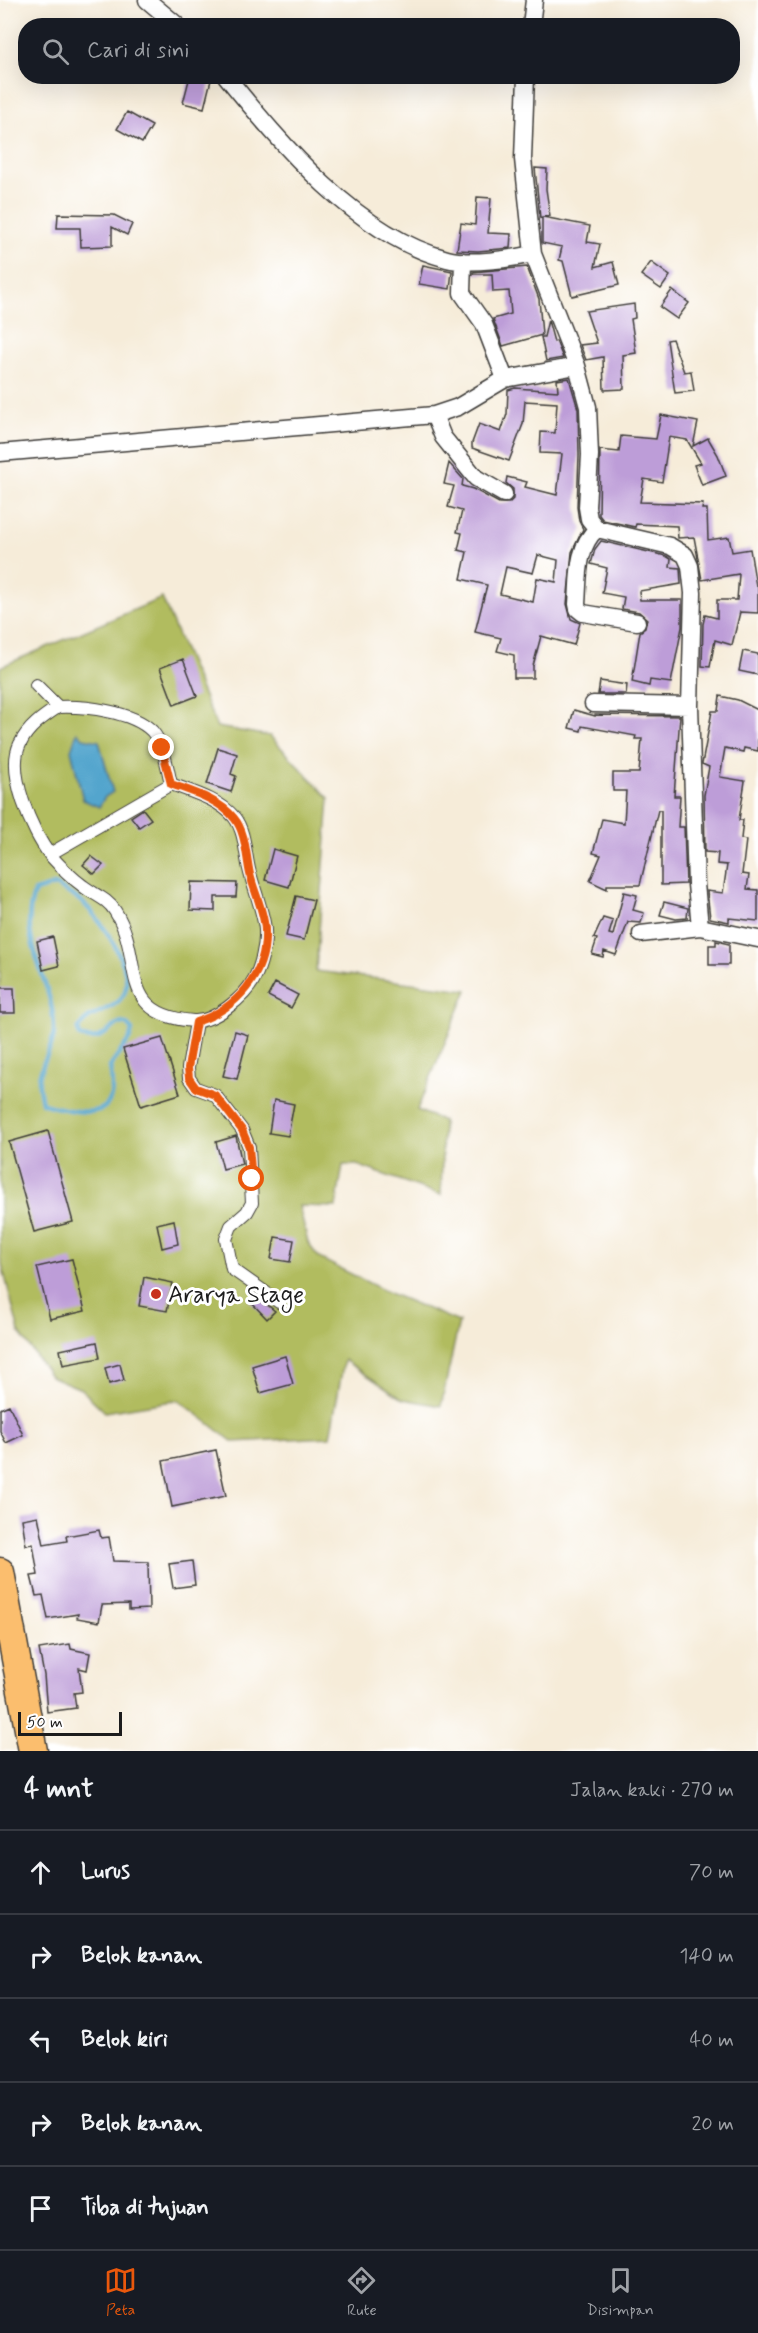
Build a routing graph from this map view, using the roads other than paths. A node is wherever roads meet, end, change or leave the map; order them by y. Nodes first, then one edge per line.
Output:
1 (147, 0) edge
2 (534, 0) edge
3 (168, 18) edge
4 (532, 18) edge
5 (232, 84) edge
6 (526, 84) edge
7 (533, 254) junction
8 (463, 261) junction
9 (577, 366) junction
10 (505, 379) junction
11 (434, 415) junction
12 (0, 453) edge
13 (504, 494) dead end
14 (597, 529) junction
15 (637, 622) dead end
16 (36, 685) dead end
17 (593, 704) dead end
18 (690, 706) junction
19 (58, 707) junction
20 (171, 784) junction
21 (50, 854) junction
22 (700, 927) junction
23 (641, 934) dead end
24 (758, 939) edge
25 (196, 1022) junction
26 (279, 1302) dead end
27 (0, 1572) edge
28 (33, 1751) edge

1 - 3 street
2 - 4 street
5 - 8 street
6 - 7 street
7 - 8 street
7 - 9 street
8 - 10 street
9 - 10 street
9 - 14 street
10 - 11 street
11 - 12 street
11 - 13 street
14 - 15 street
14 - 18 street
16 - 19 street
17 - 18 street
18 - 22 street
19 - 20 street
19 - 21 street
20 - 21 street
20 - 25 street
21 - 25 street
22 - 23 street
22 - 24 street
25 - 26 street
27 - 28 highway

